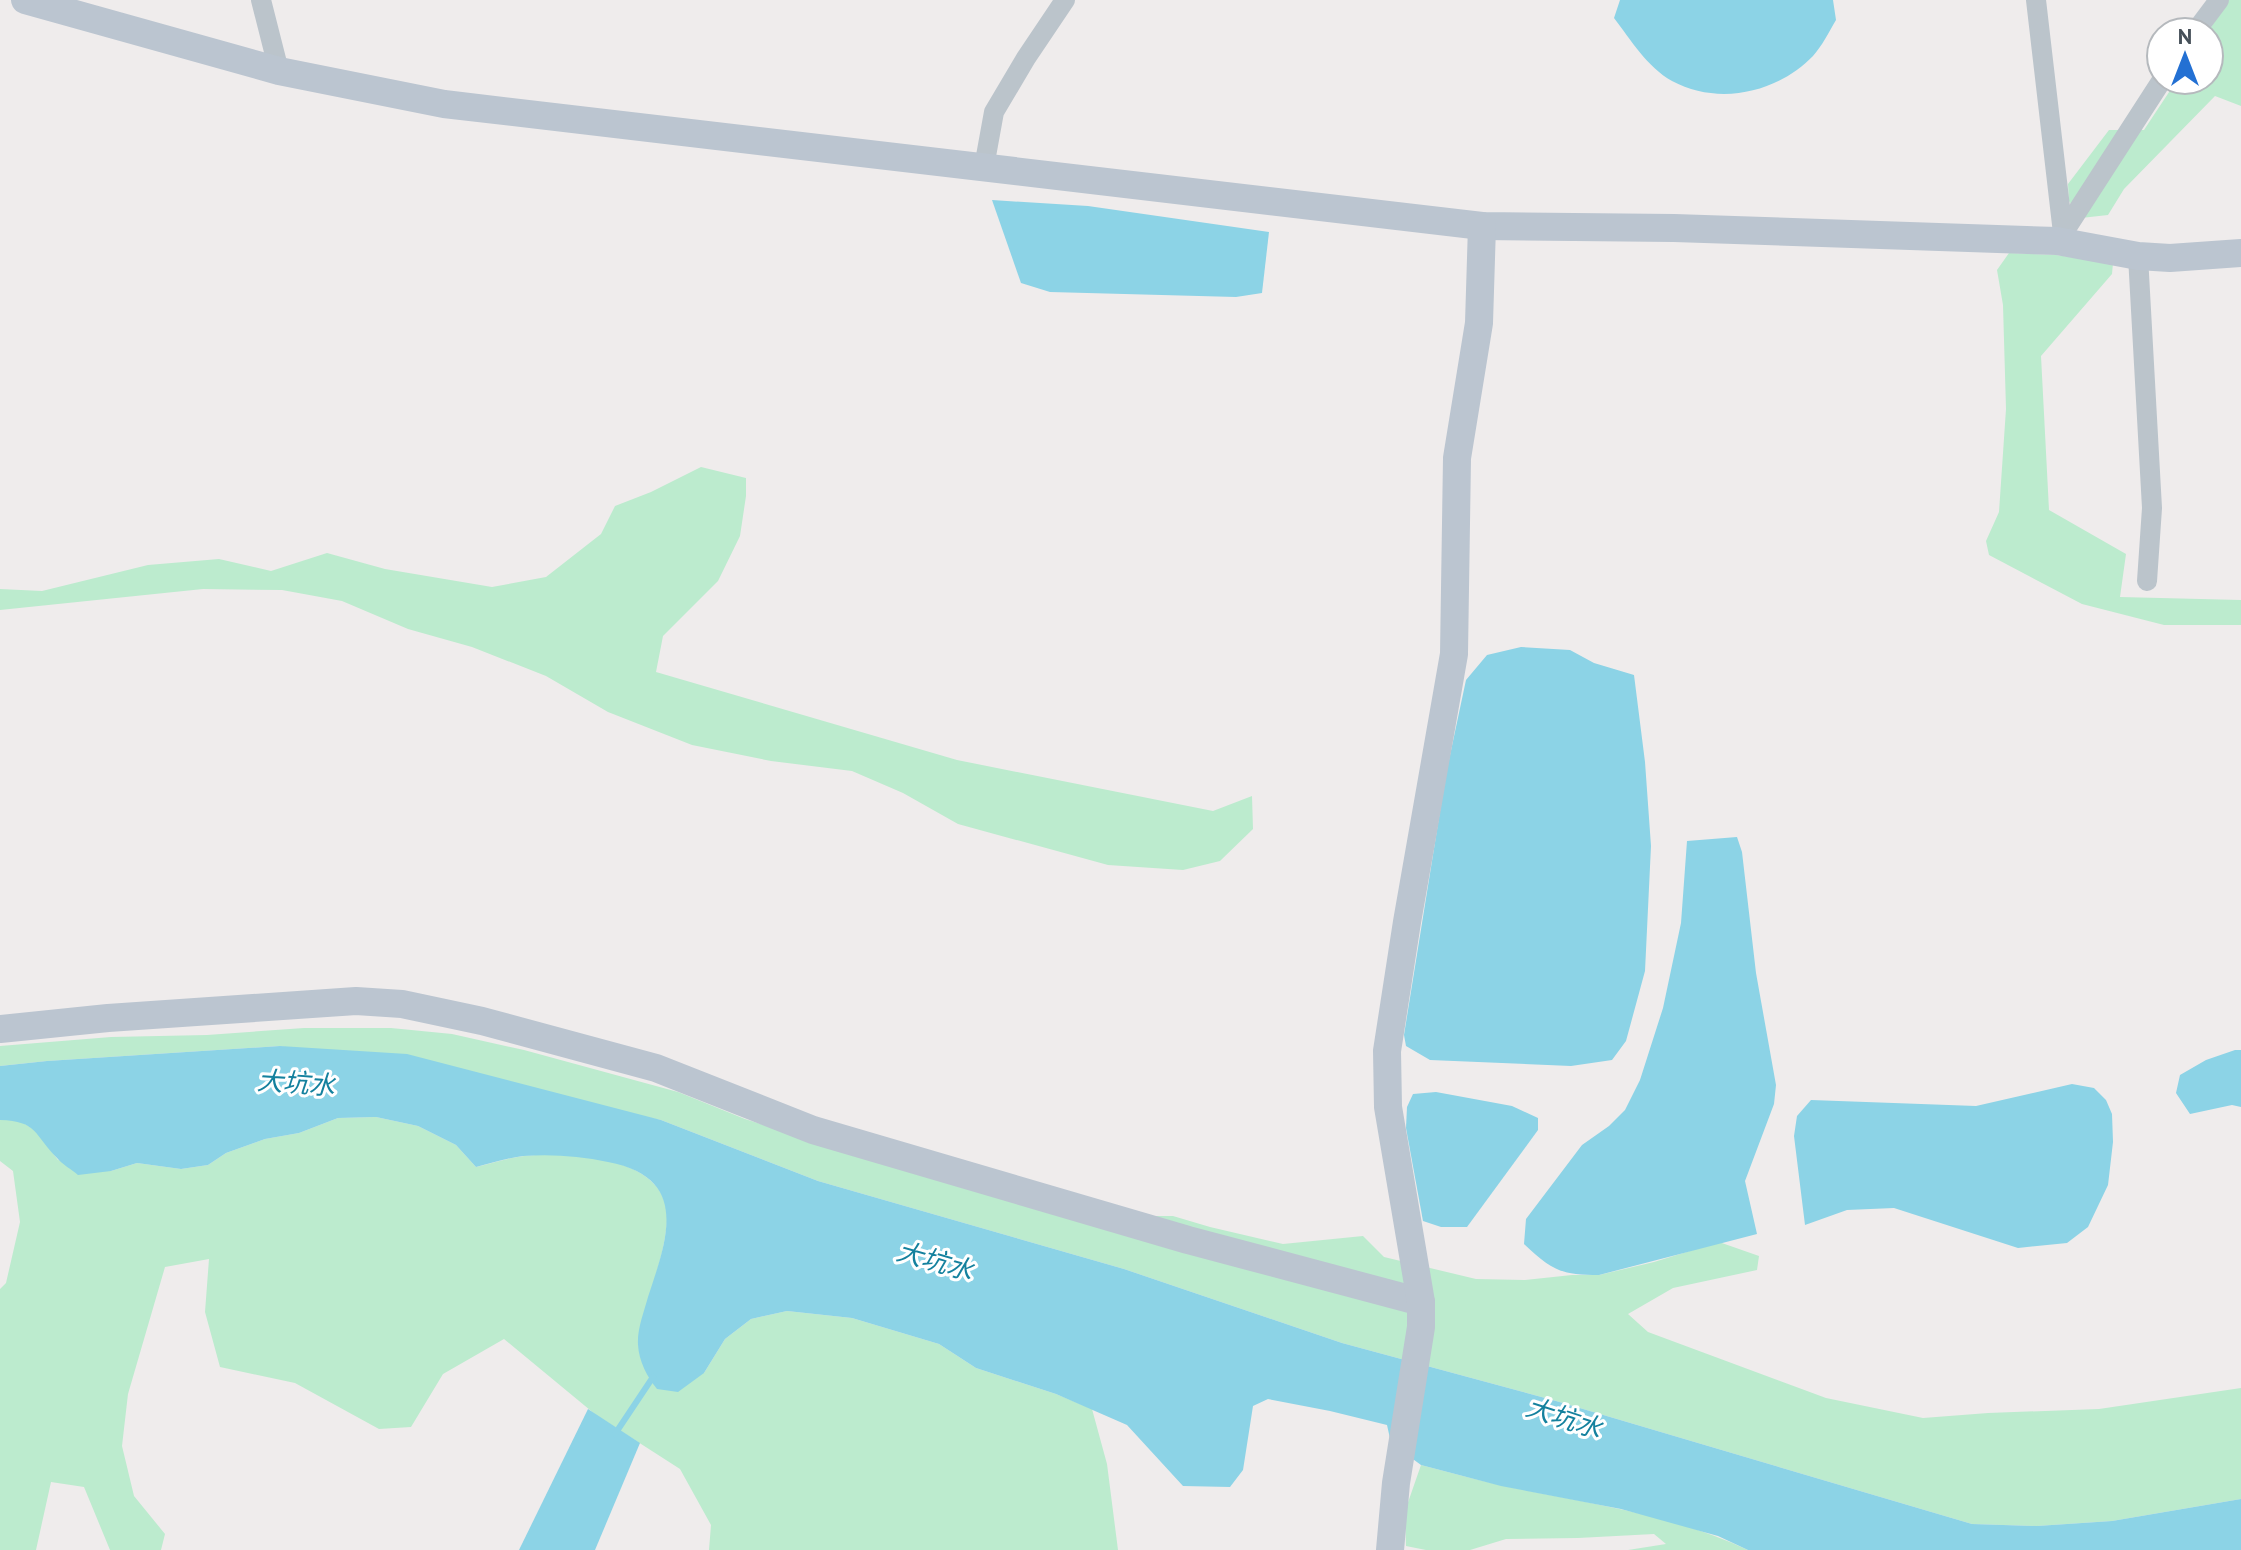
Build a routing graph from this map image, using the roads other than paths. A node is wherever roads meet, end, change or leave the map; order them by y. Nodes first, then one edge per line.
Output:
1 (25, 0) edge
2 (261, 0) edge
3 (1065, 0) edge
4 (2036, 0) edge
5 (279, 71) junction
6 (2152, 96) edge
7 (984, 167) junction
8 (1482, 226) junction
9 (2060, 237) junction
10 (2241, 253) edge
11 (2138, 256) junction
12 (2147, 581) dead end
13 (0, 1029) edge
14 (1421, 1315) junction
15 (1390, 1550) edge

1 - 5 street
2 - 5 street
3 - 7 street
4 - 9 street
5 - 7 street
6 - 9 street
7 - 8 street
8 - 9 street
8 - 14 street
9 - 11 street
10 - 11 street
11 - 12 street
13 - 14 street
14 - 15 street

